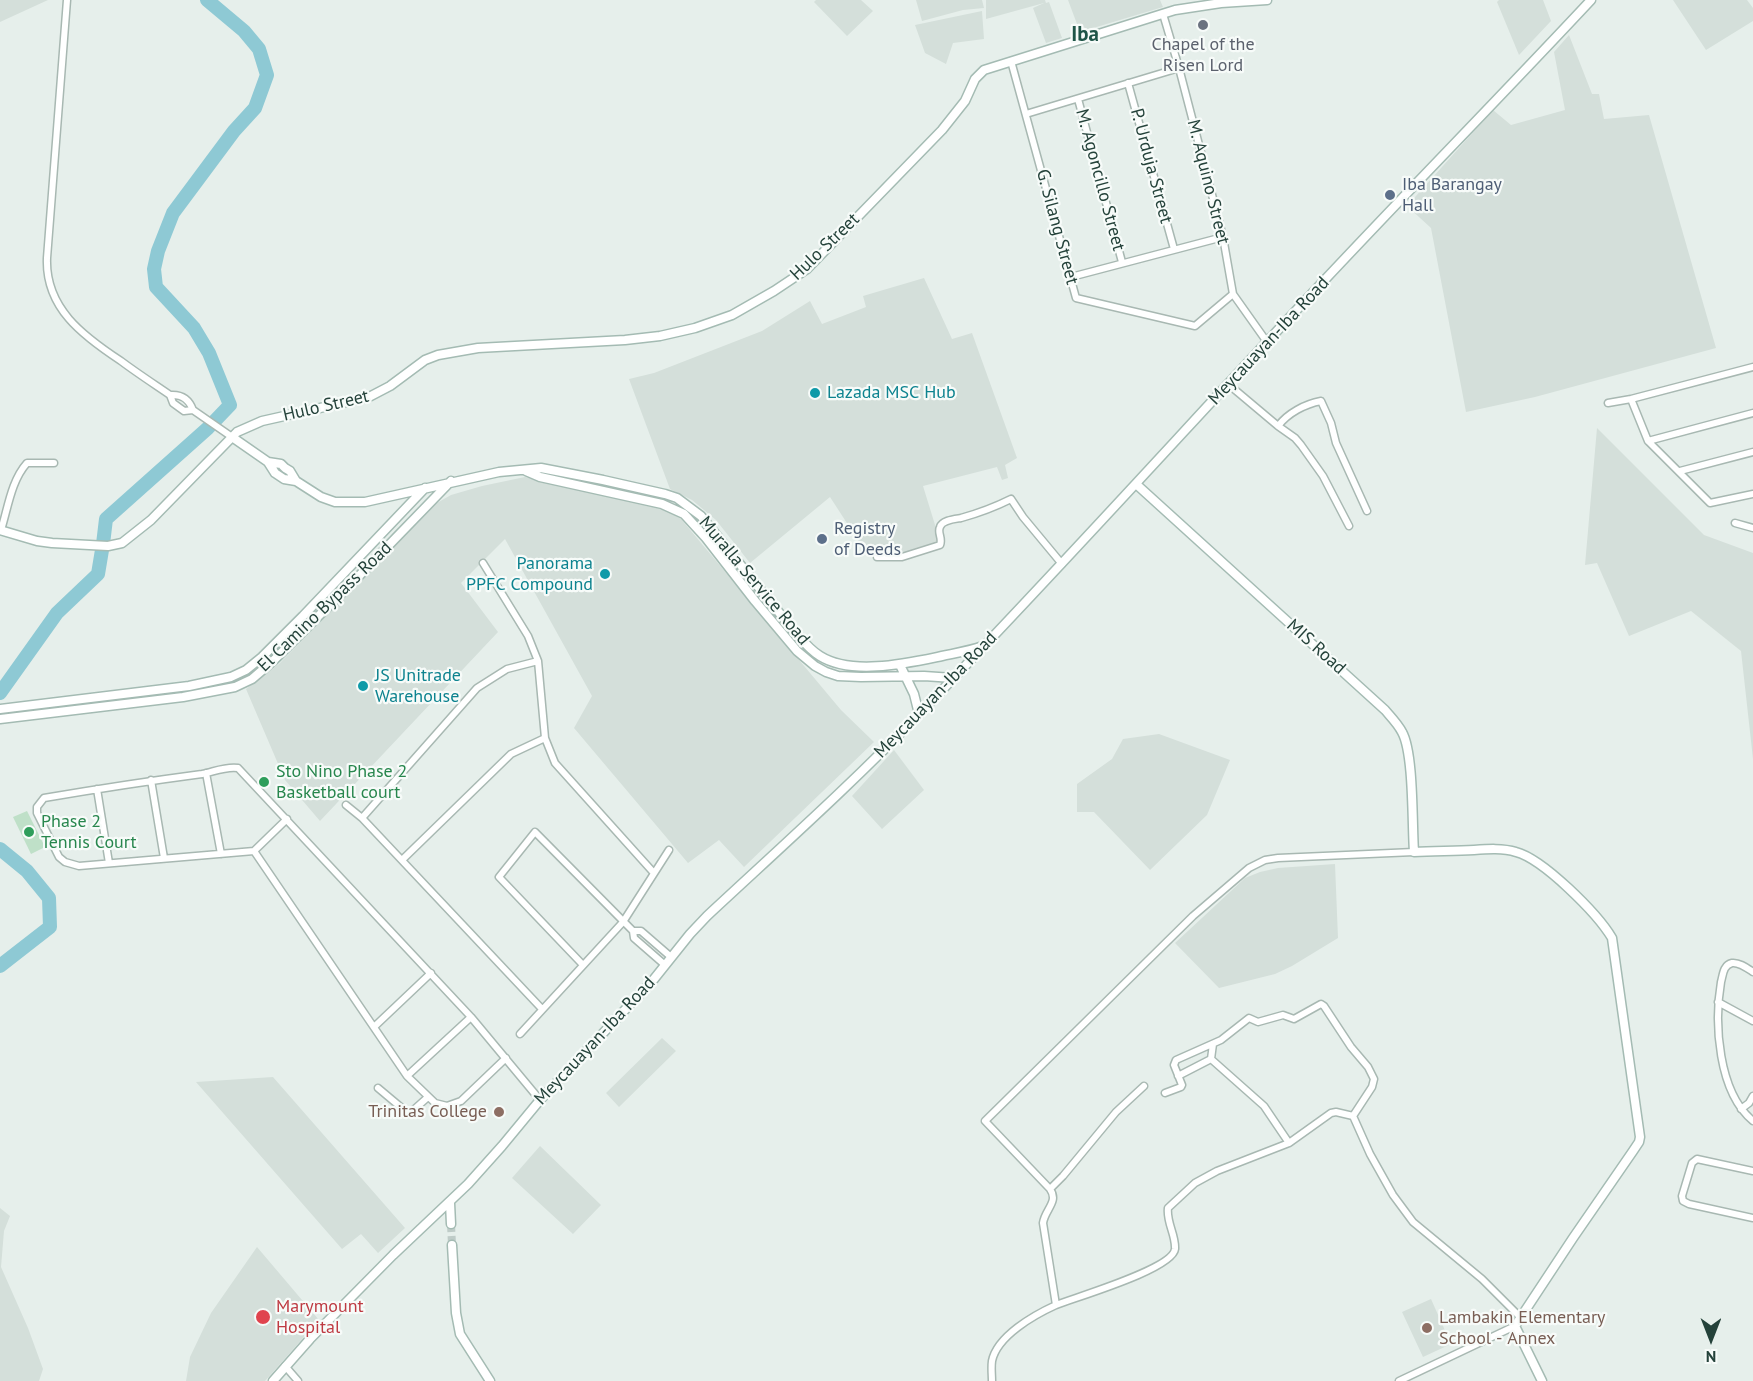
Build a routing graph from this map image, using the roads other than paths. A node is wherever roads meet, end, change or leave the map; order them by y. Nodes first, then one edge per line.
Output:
1 (67, 0) edge
2 (1267, 0) edge
3 (1591, 0) edge
4 (1162, 14) junction
5 (1011, 61) junction
6 (1179, 68) junction
7 (1128, 83) junction
8 (1078, 99) junction
9 (1026, 114) junction
10 (1223, 237) junction
11 (1174, 249) junction
12 (1122, 262) junction
13 (1071, 277) junction
14 (1233, 294) junction
15 (1267, 342) junction
16 (1753, 367) edge
17 (1228, 384) junction
18 (170, 395) junction
19 (1631, 399) junction
20 (1608, 403) dead end
21 (193, 410) junction
22 (1753, 413) edge
23 (1278, 426) junction
24 (232, 437) junction
25 (1648, 441) junction
26 (1753, 452) edge
27 (54, 463) dead end
28 (523, 470) junction
29 (1680, 471) junction
30 (451, 481) junction
31 (1136, 484) junction
32 (425, 488) junction
33 (1753, 494) edge
34 (396, 495) junction
35 (1367, 511) dead end
36 (402, 512) junction
37 (392, 523) junction
38 (1735, 523) dead end
39 (1349, 526) dead end
40 (1753, 528) edge
41 (1, 530) edge
42 (402, 532) junction
43 (877, 557) dead end
44 (483, 562) dead end
45 (1062, 564) junction
46 (303, 616) junction
47 (311, 624) junction
48 (986, 644) junction
49 (538, 661) junction
50 (900, 665) junction
51 (246, 670) junction
52 (905, 677) junction
53 (953, 678) junction
54 (252, 679) junction
55 (0, 709) edge
56 (919, 714) junction
57 (0, 719) edge
58 (545, 738) junction
59 (206, 773) junction
60 (151, 780) junction
61 (97, 789) junction
62 (346, 805) dead end
63 (362, 818) junction
64 (287, 819) junction
65 (669, 850) dead end
66 (254, 851) junction
67 (1414, 852) junction
68 (221, 854) junction
69 (164, 858) junction
70 (402, 860) junction
71 (109, 863) junction
72 (654, 872) junction
73 (623, 922) junction
74 (633, 931) junction
75 (654, 942) junction
76 (647, 950) junction
77 (671, 957) junction
78 (583, 965) junction
79 (665, 965) junction
80 (1753, 972) edge
81 (431, 974) junction
82 (1718, 1002) junction
83 (542, 1009) junction
84 (471, 1017) junction
85 (1753, 1021) edge
86 (374, 1027) junction
87 (520, 1034) dead end
88 (1213, 1044) junction
89 (506, 1058) junction
90 (1211, 1059) junction
91 (407, 1076) junction
92 (1178, 1076) junction
93 (1144, 1086) dead end
94 (378, 1088) dead end
95 (1165, 1094) dead end
96 (1753, 1096) edge
97 (428, 1097) junction
98 (540, 1100) junction
99 (1741, 1109) junction
100 (1353, 1116) junction
101 (1753, 1121) edge
102 (1289, 1143) junction
103 (1753, 1171) edge
104 (1050, 1190) junction
105 (450, 1203) junction
106 (1753, 1218) edge
107 (451, 1224) tunnel mouth
108 (452, 1245) tunnel mouth
109 (1056, 1305) junction
110 (1521, 1318) junction
111 (1515, 1326) junction
112 (285, 1366) junction
113 (273, 1381) edge
114 (298, 1381) edge
115 (490, 1381) edge
116 (992, 1381) edge
117 (1400, 1381) edge
118 (1542, 1381) edge

1 - 18 street
2 - 4 street, Hulo Street
3 - 15 street, Meycauayan-Iba Road
4 - 5 street, Hulo Street
4 - 6 street, M. Aquino Street
5 - 9 street, G. Silang Street
5 - 24 street, Hulo Street
6 - 7 street
6 - 10 street, M. Aquino Street
7 - 8 street
7 - 11 street, P. Urduja Street
8 - 9 street
8 - 12 street, M. Agoncillo Street
9 - 13 street, G. Silang Street
10 - 11 street
10 - 14 street, M. Aquino Street
11 - 12 street
12 - 13 street
13 - 14 street, G. Silang Street
14 - 15 street, M. Aquino Street
15 - 17 street, Meycauayan-Iba Road
16 - 19 street
17 - 23 street
17 - 31 street, Meycauayan-Iba Road
18 - 21 street
18 - 21 street
19 - 20 street
19 - 25 street
21 - 24 street
22 - 25 street
23 - 35 street
23 - 39 street
24 - 34 street, Muralla Service Road
24 - 41 street, Hulo Street
25 - 29 street
26 - 29 street
27 - 41 street
28 - 30 street, Muralla Service Road
28 - 50 street, Muralla Service Road
28 - 52 street, Muralla Service Road
29 - 33 street
30 - 32 street, Muralla Service Road
30 - 42 street, El Camino Bypass Road
31 - 45 street, Meycauayan-Iba Road
31 - 67 street, MIS Road
32 - 34 street, Muralla Service Road
32 - 36 street, El Camino Bypass Road
34 - 36 street
36 - 37 street, El Camino Bypass Road
37 - 42 street
37 - 46 street, El Camino Bypass Road
38 - 40 street
42 - 47 street, El Camino Bypass Road
43 - 45 street
44 - 49 street
45 - 48 street, Meycauayan-Iba Road
46 - 47 street
46 - 51 street, El Camino Bypass Road
47 - 54 street, El Camino Bypass Road
48 - 50 street, Muralla Service Road
48 - 53 street, Meycauayan-Iba Road
49 - 58 street
49 - 63 street
50 - 52 street
51 - 54 street
51 - 55 street, El Camino Bypass Road
52 - 53 street, Muralla Service Road
52 - 56 street
53 - 56 street, Meycauayan-Iba Road
54 - 57 street, El Camino Bypass Road
56 - 77 street, Meycauayan-Iba Road
58 - 70 street
58 - 72 street
59 - 60 street
59 - 64 street
59 - 68 street
60 - 61 street
60 - 69 street
61 - 71 street
61 - 71 street
62 - 63 street
63 - 70 street
64 - 66 street
64 - 81 street
65 - 72 street
66 - 68 street
66 - 86 street
67 - 104 street
67 - 110 street
68 - 69 street
69 - 71 street
70 - 83 street
72 - 73 street
73 - 74 street
73 - 78 street
73 - 78 street
74 - 75 street
74 - 76 street
75 - 76 street
75 - 77 street
76 - 79 street
77 - 79 street, Meycauayan-Iba Road
78 - 83 street
79 - 98 street, Meycauayan-Iba Road
80 - 82 street
81 - 84 street
81 - 86 street
82 - 85 street
82 - 99 street
83 - 87 street
84 - 89 street
84 - 91 street
86 - 91 street
88 - 90 street
88 - 92 street
88 - 100 street
89 - 97 street
89 - 98 street
90 - 92 street
90 - 102 street
91 - 97 street
92 - 95 street
93 - 104 street
94 - 97 street
96 - 99 street
98 - 105 street, Meycauayan-Iba Road
99 - 101 street
100 - 102 street
100 - 110 street
102 - 109 street
103 - 106 street
104 - 109 street
105 - 107 street
105 - 112 street, Meycauayan-Iba Road
108 - 115 street
109 - 116 street
110 - 111 street
111 - 117 street
111 - 118 street
112 - 113 street, Meycauayan-Iba Road
112 - 114 street

